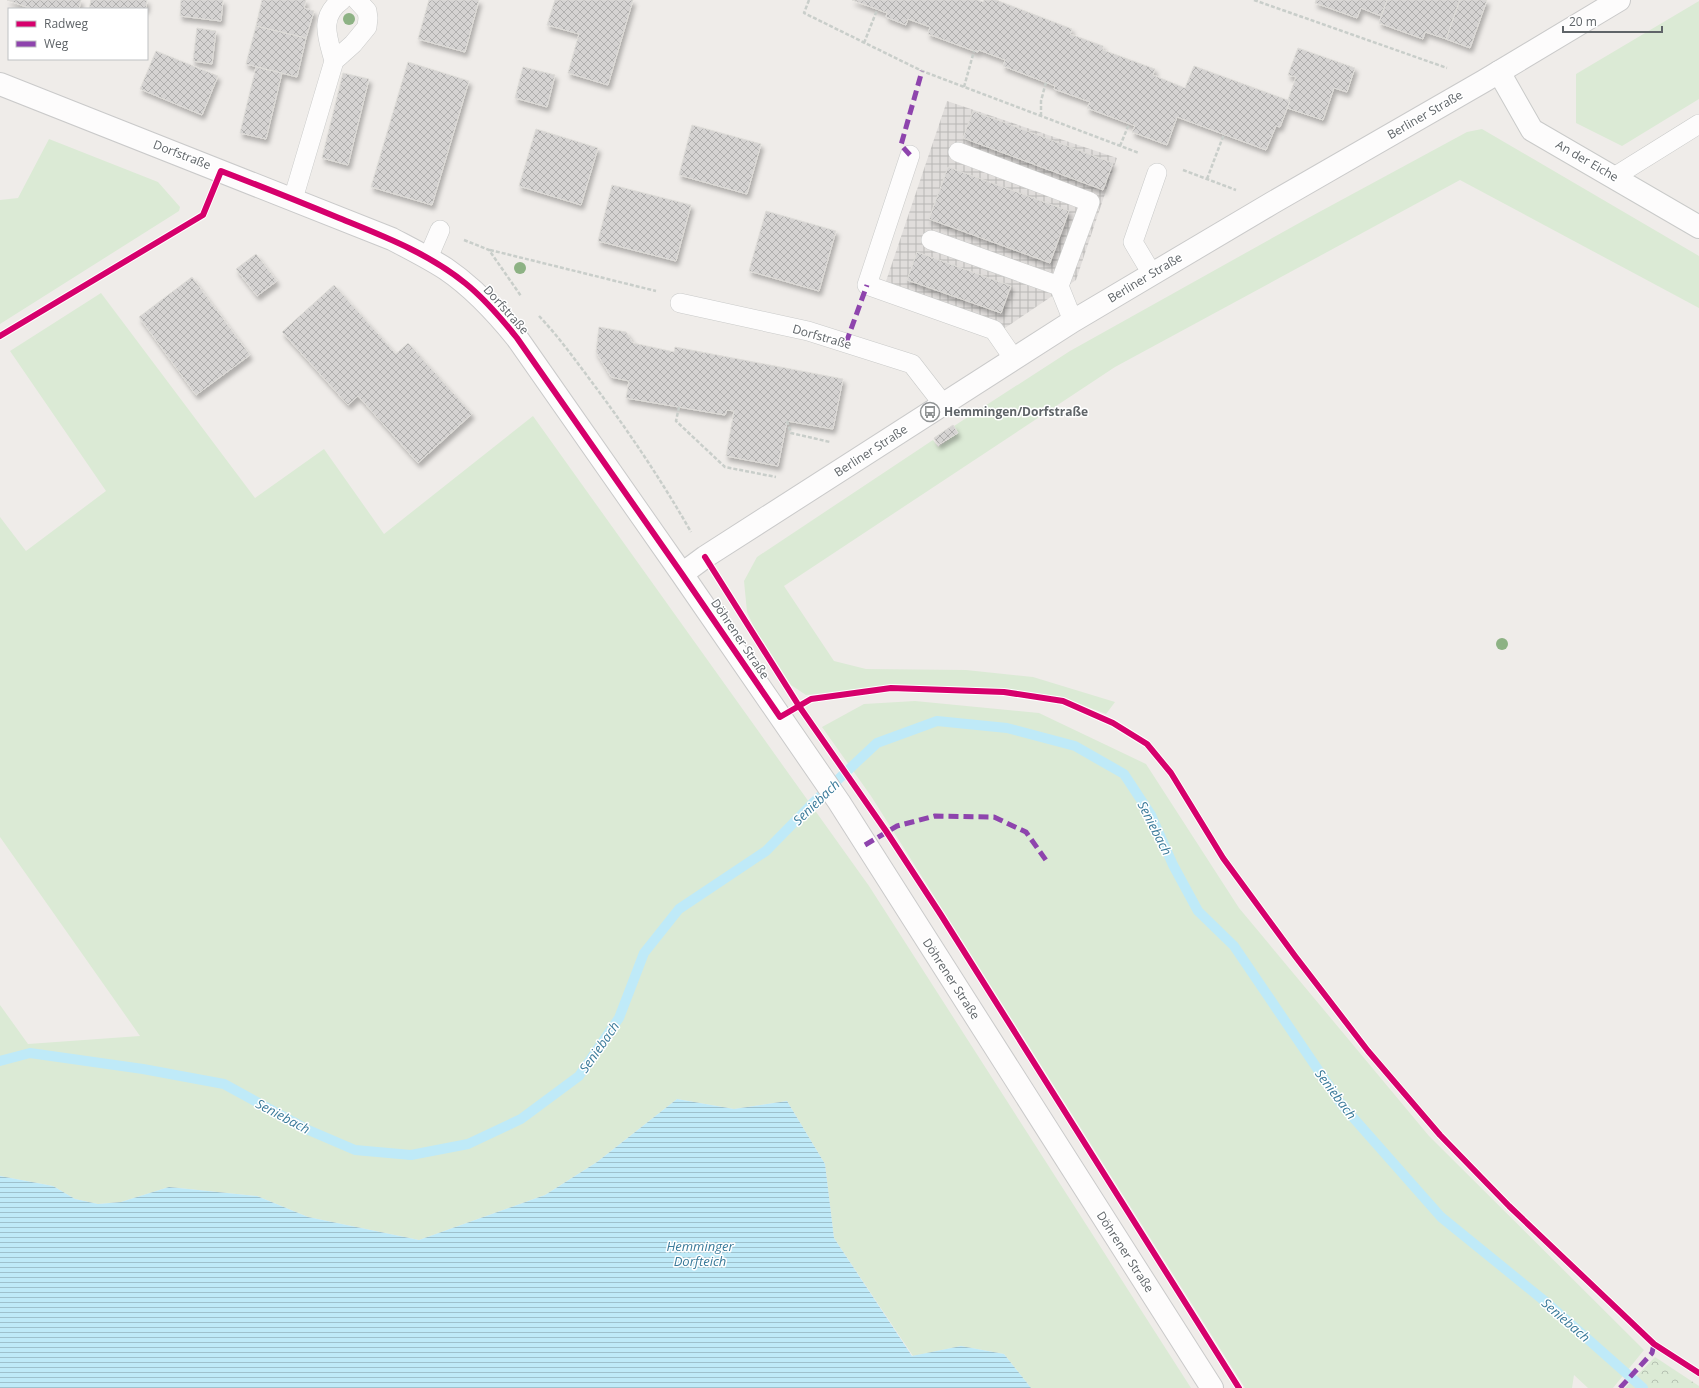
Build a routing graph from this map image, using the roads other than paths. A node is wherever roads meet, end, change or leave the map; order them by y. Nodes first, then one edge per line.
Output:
1 (342, 0) edge
2 (357, 0) edge
3 (1617, 0) edge
4 (334, 61) junction
5 (1491, 77) junction
6 (0, 84) edge
7 (1699, 124) edge
8 (958, 152) dead end
9 (910, 155) dead end
10 (1157, 173) dead end
11 (1614, 177) junction
12 (293, 200) junction
13 (1699, 228) edge
14 (440, 230) road end
15 (931, 240) dead end
16 (428, 258) junction
17 (1152, 274) junction
18 (1059, 286) junction
19 (680, 303) road end
20 (1073, 321) junction
21 (1014, 359) junction
22 (943, 404) junction
23 (682, 574) junction
24 (1212, 1388) edge

1 - 4 lane
2 - 4 lane
3 - 5 street, Berliner Straße
4 - 12 lane
5 - 11 street, An der Eiche
5 - 17 street, Berliner Straße
6 - 12 street, Dorfstraße
7 - 11 lane
8 - 18 lane
9 - 21 lane
10 - 17 lane
11 - 13 street, An der Eiche
12 - 16 street, Dorfstraße
14 - 16 lane
15 - 18 lane
16 - 23 street, Dorfstraße
17 - 20 street, Berliner Straße
18 - 20 lane
19 - 22 lane, Dorfstraße
20 - 21 street, Berliner Straße
21 - 22 street, Berliner Straße
22 - 23 street, Berliner Straße
23 - 24 street, Döhrener Straße

